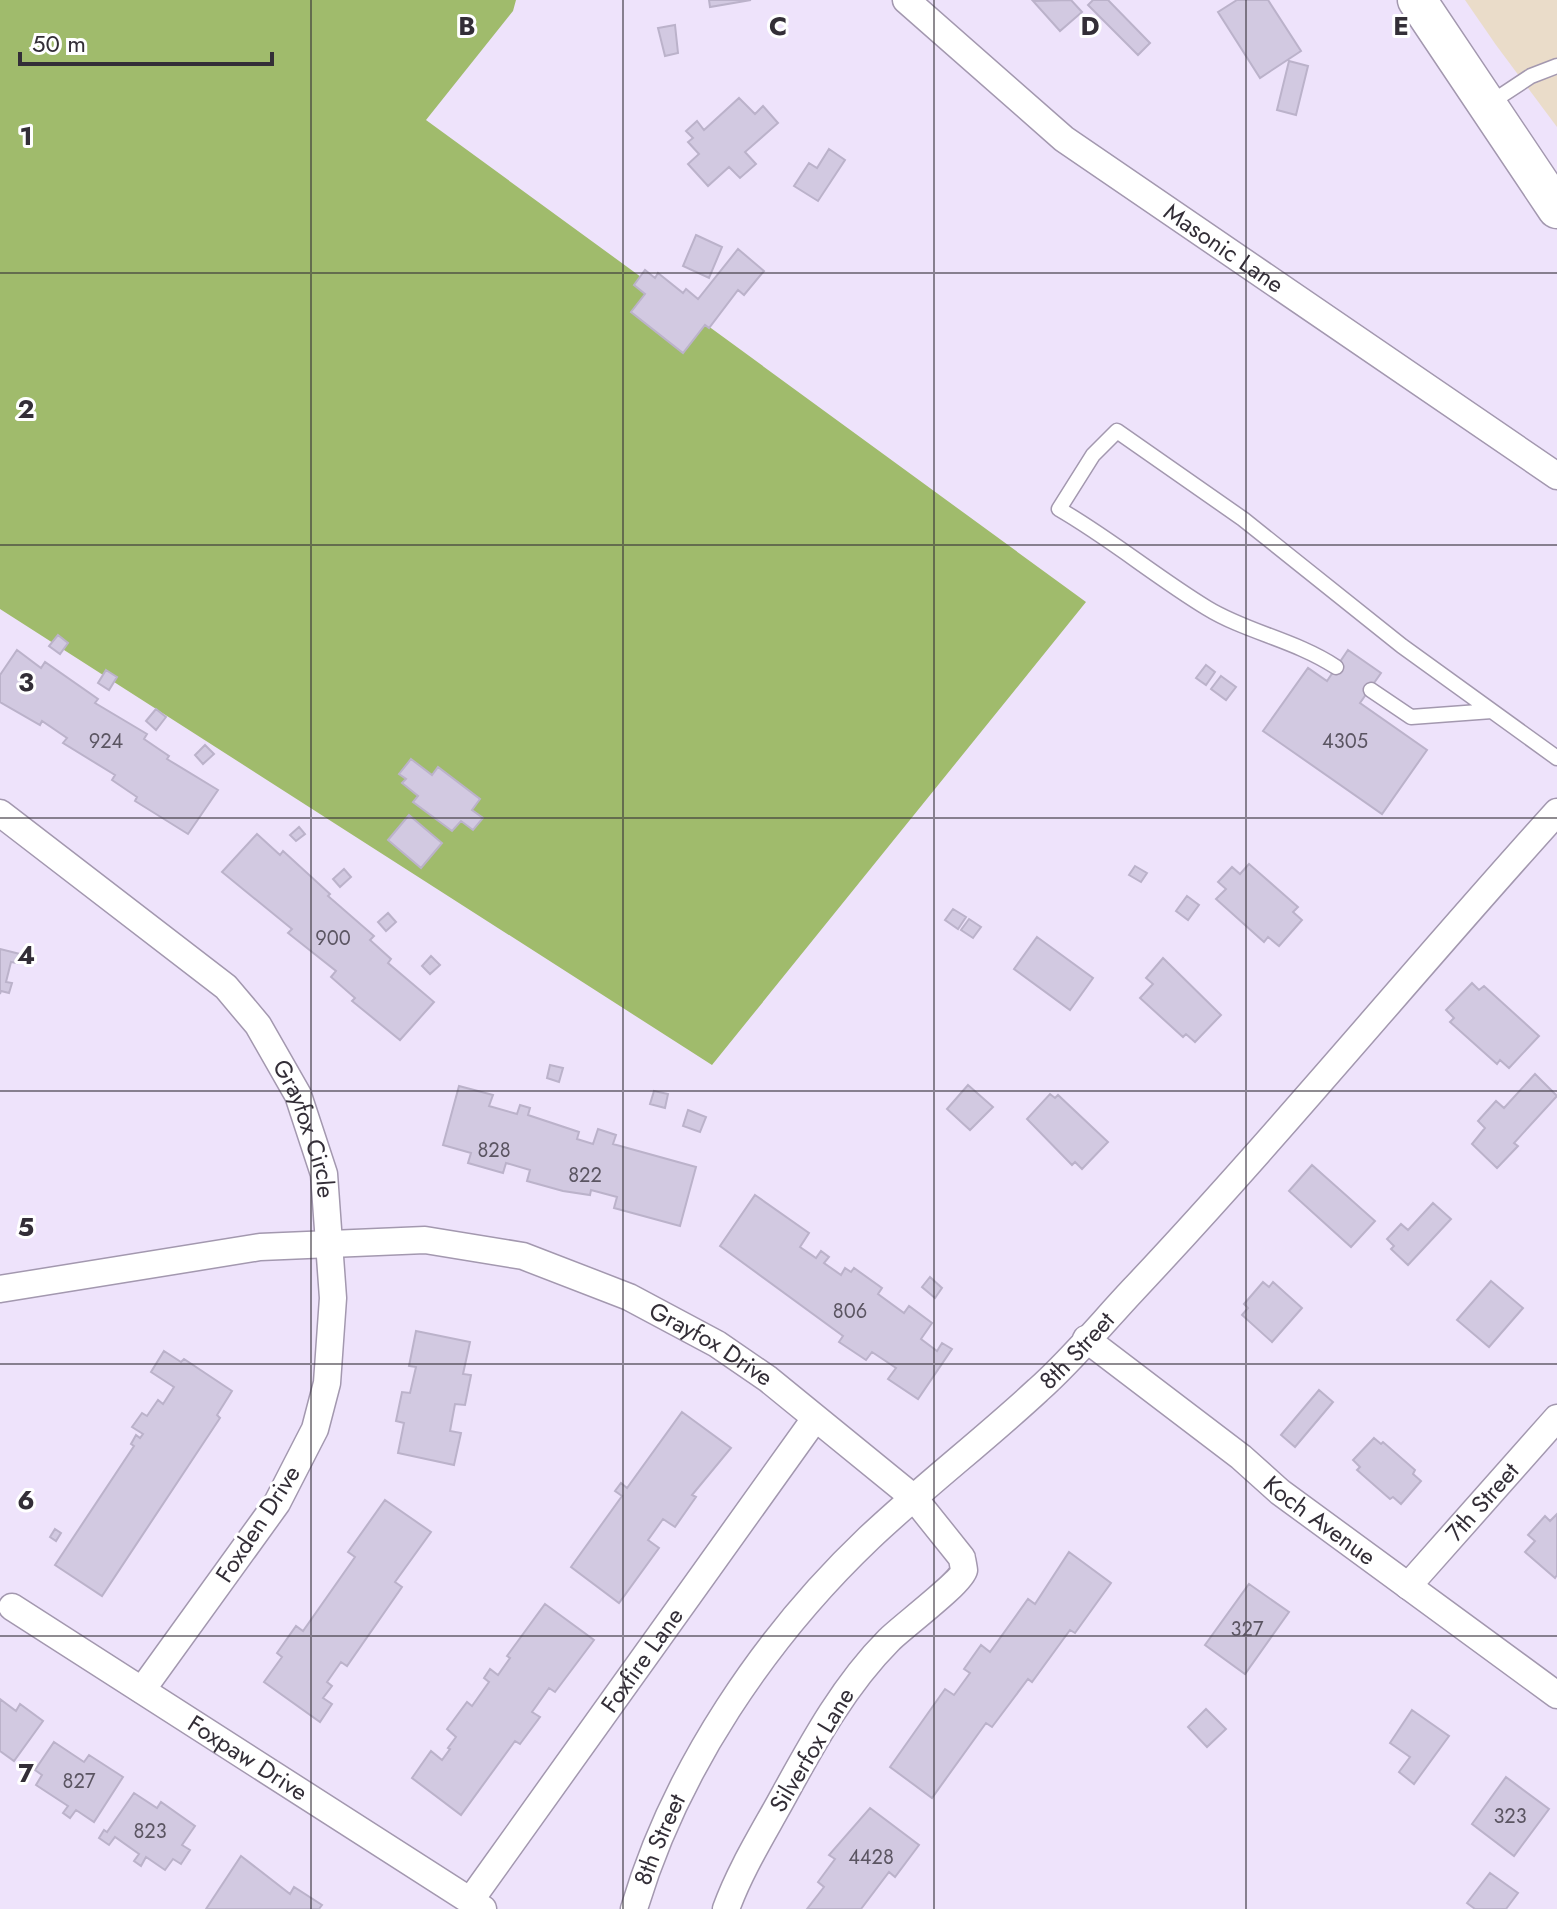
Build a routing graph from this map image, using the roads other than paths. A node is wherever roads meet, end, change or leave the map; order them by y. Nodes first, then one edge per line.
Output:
1 (906, 0) edge
2 (1417, 0) edge
3 (1557, 66) edge
4 (1486, 105) junction
5 (1557, 209) edge
6 (1557, 476) edge
7 (1336, 667) dead end
8 (1371, 690) dead end
9 (1492, 711) junction
10 (1557, 758) edge
11 (1557, 812) edge
12 (0, 813) edge
13 (330, 1243) junction
14 (0, 1289) edge
15 (1086, 1339) junction
16 (1557, 1418) edge
17 (814, 1420) junction
18 (914, 1498) junction
19 (1408, 1586) junction
20 (12, 1607) dead end
21 (923, 1608) joint
22 (142, 1690) junction
23 (1557, 1695) edge
24 (477, 1905) edge
25 (634, 1909) edge
26 (726, 1909) edge

1 - 6 street, Masonic Lane
2 - 4 main road
3 - 4 lane
4 - 5 main road
7 - 9 lane
8 - 9 lane
9 - 10 lane
11 - 15 street, 8th Street
12 - 13 street, Grayfox Circle
13 - 14 street
13 - 17 street, Grayfox Drive
13 - 22 street, Foxden Drive
15 - 18 street, 8th Street
15 - 19 street, Koch Avenue
16 - 19 street, 7th Street
17 - 18 street, Grayfox Drive
17 - 24 street, Foxfire Lane
18 - 21 street, Grayfox Drive
18 - 25 street, 8th Street
19 - 23 street, Koch Avenue
20 - 22 street, Foxpaw Drive
21 - 26 street, Silverfox Lane
22 - 24 street, Foxpaw Drive

